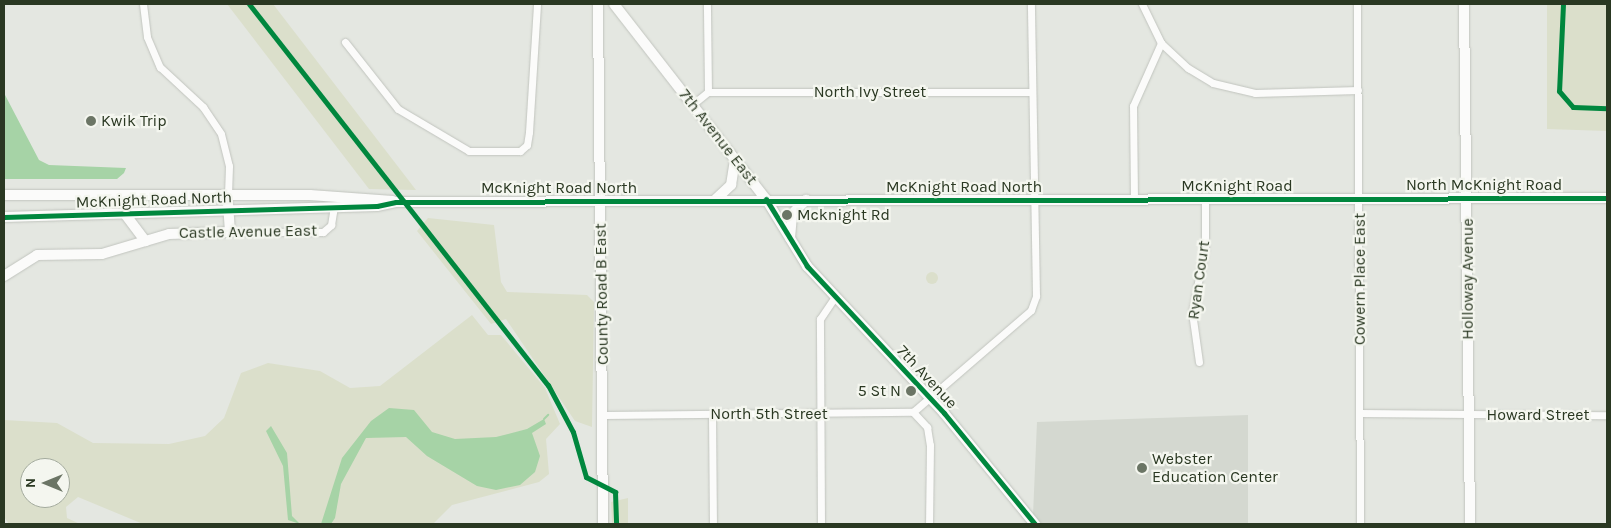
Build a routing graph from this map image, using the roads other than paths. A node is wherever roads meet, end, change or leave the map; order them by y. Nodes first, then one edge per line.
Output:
1 (143, 4) edge
2 (537, 4) edge
3 (598, 4) edge
4 (614, 4) edge
5 (707, 4) edge
6 (1031, 4) edge
7 (1142, 4) edge
8 (1357, 4) edge
9 (1464, 4) edge
10 (345, 42) dead end
11 (1162, 43) junction
12 (1358, 90) junction
13 (708, 92) junction
14 (1032, 92) junction
15 (693, 104) junction
16 (735, 159) junction
17 (4, 194) edge
18 (228, 195) junction
19 (1468, 197) junction
20 (1206, 198) junction
21 (1360, 198) junction
22 (1607, 198) edge
23 (716, 199) junction
24 (766, 199) junction
25 (807, 199) junction
26 (1115, 199) joint
27 (600, 200) junction
28 (1034, 200) junction
29 (1134, 200) junction
30 (396, 202) junction
31 (334, 207) junction
32 (228, 209) junction
33 (125, 214) junction
34 (4, 217) edge
35 (230, 232) junction
36 (145, 241) junction
37 (791, 244) junction
38 (4, 276) edge
39 (835, 298) junction
40 (1199, 362) dead end
41 (929, 396) junction
42 (913, 412) junction
43 (1360, 413) junction
44 (712, 414) junction
45 (820, 414) junction
46 (1469, 414) junction
47 (604, 415) junction
48 (1607, 415) edge
49 (603, 524) edge
50 (713, 524) edge
51 (821, 524) edge
52 (929, 524) edge
53 (1035, 524) edge
54 (1360, 524) edge
55 (1470, 524) edge

1 - 18 street
2 - 10 street
3 - 27 street, County Road B East
4 - 15 street, 7th Avenue East
5 - 13 street
6 - 14 street
7 - 11 street
8 - 12 street, Cowern Place East
9 - 19 street, Holloway Avenue
11 - 12 street
11 - 29 street
12 - 21 street, Cowern Place East
13 - 14 street, North Ivy Street
13 - 15 street
14 - 28 street
15 - 16 street, 7th Avenue East
16 - 23 street
16 - 24 street, 7th Avenue East
17 - 18 street, McKnight Road North
18 - 30 street, McKnight Road North
18 - 32 street
19 - 21 street, North McKnight Road
19 - 22 street, North McKnight Road
19 - 46 street, Holloway Avenue
20 - 21 street, McKnight Road
20 - 29 street, McKnight Road
20 - 40 street, Ryan Court
21 - 43 street, Cowern Place East
23 - 24 street, McKnight Road North
23 - 27 street, McKnight Road North
24 - 25 street, McKnight Road North
24 - 37 street, 7th Avenue East
25 - 28 street, McKnight Road North
25 - 37 street
26 - 28 street, McKnight Road North
26 - 29 street, McKnight Road
27 - 30 street, McKnight Road North
27 - 47 street, County Road B East
28 - 41 street
30 - 31 street, McKnight Road North
31 - 32 street, McKnight Road North
31 - 35 street, Castle Avenue East
32 - 33 street, McKnight Road North
32 - 35 street
33 - 34 street, McKnight Road North
33 - 36 street
35 - 36 street, Castle Avenue East
36 - 38 street, Castle Avenue East
37 - 39 street, 7th Avenue East
39 - 41 street, 7th Avenue
39 - 45 street
41 - 42 street
41 - 53 street, 7th Avenue
42 - 45 street, North 5th Street
42 - 52 street
43 - 46 street
43 - 54 street, Cowern Place East
44 - 45 street, North 5th Street
44 - 47 street, North 5th Street
44 - 50 street
45 - 51 street
46 - 48 street, Howard Street
46 - 55 street, Holloway Avenue
47 - 49 street, County Road B East

